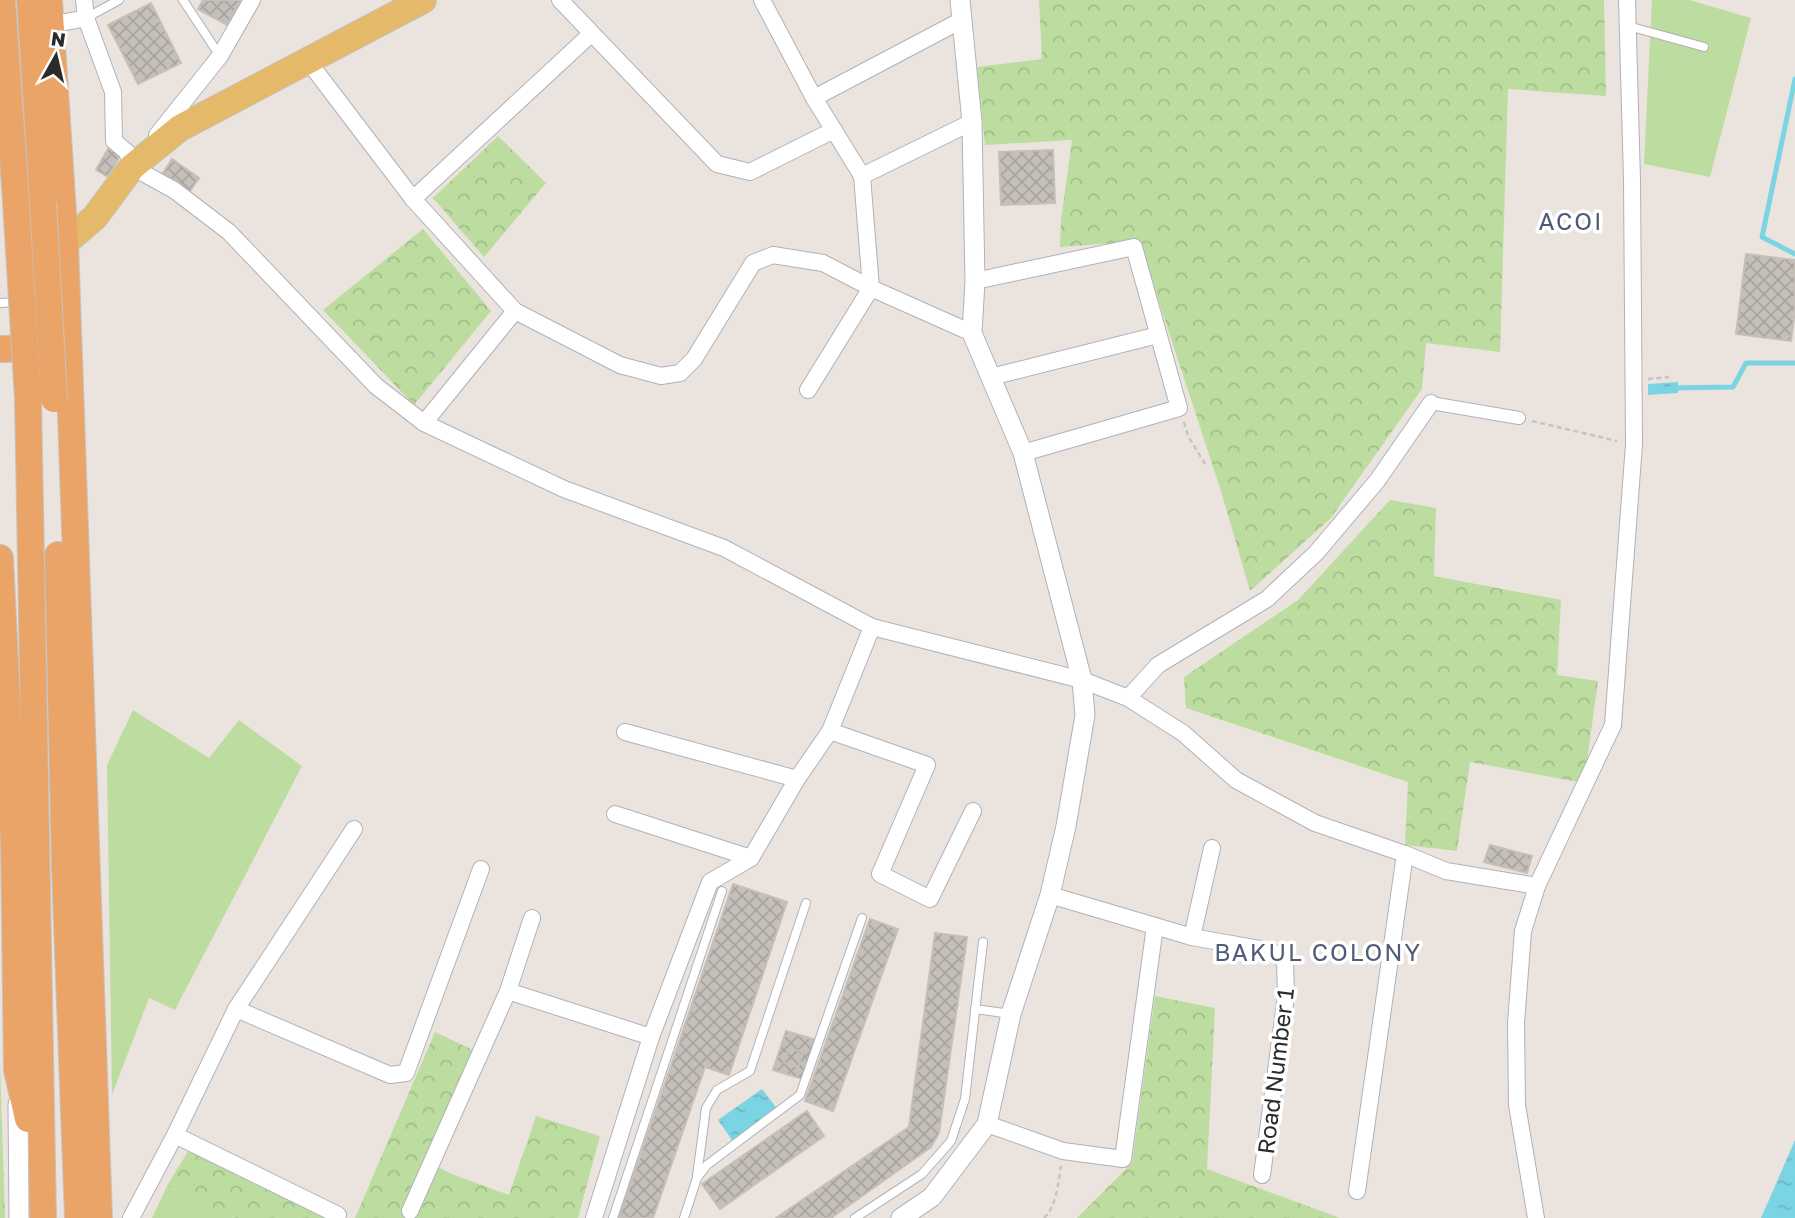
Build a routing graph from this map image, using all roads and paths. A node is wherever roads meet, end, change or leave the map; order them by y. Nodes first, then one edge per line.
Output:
1 (2, 0) edge
2 (30, 0) edge
3 (83, 0) edge
4 (119, 0) edge
5 (183, 0) edge
6 (252, 0) edge
7 (560, 0) edge
8 (762, 0) edge
9 (960, 0) edge
10 (1627, 0) edge
11 (418, 1) edge
12 (50, 13) edge
13 (86, 18) junction
14 (960, 21) junction
15 (1628, 26) junction
16 (591, 34) junction
17 (1704, 47) dead end
18 (220, 55) junction
19 (308, 61) junction
20 (814, 98) junction
21 (972, 122) junction
22 (834, 130) junction
23 (132, 167) junction
24 (862, 176) junction
25 (414, 199) junction
26 (65, 243) junction
27 (0, 244) edge
28 (975, 281) junction
29 (871, 288) junction
30 (27, 302) dead end
31 (40, 302) dead end
32 (67, 302) junction
33 (0, 303) edge
34 (515, 311) junction
35 (972, 333) junction
36 (1158, 335) junction
37 (69, 347) junction
38 (0, 349) edge
39 (991, 377) junction
40 (1669, 377) dead end
41 (1634, 379) junction
42 (808, 390) dead end
43 (41, 399) junction
44 (1431, 403) joint
45 (1180, 408) junction
46 (1519, 418) joint
47 (424, 424) junction
48 (1634, 444) junction
49 (1023, 453) junction
50 (1207, 467) dead end
51 (0, 558) edge
52 (872, 627) junction
53 (1082, 680) junction
54 (1128, 698) junction
55 (830, 731) junction
56 (625, 732) dead end
57 (797, 779) junction
58 (973, 811) dead end
59 (615, 814) dead end
60 (354, 829) dead end
61 (7, 845) edge
62 (1212, 848) dead end
63 (1405, 854) junction
64 (751, 858) junction
65 (481, 869) dead end
66 (1537, 886) junction
67 (722, 891) dead end
68 (1050, 895) junction
69 (806, 903) dead end
70 (533, 918) dead end
71 (862, 918) dead end
72 (1155, 926) junction
73 (1192, 937) junction
74 (983, 942) dead end
75 (508, 992) junction
76 (236, 1009) junction
77 (975, 1009) junction
78 (1011, 1014) junction
79 (650, 1037) junction
80 (17, 1070) junction
81 (987, 1124) junction
82 (175, 1135) junction
83 (1063, 1152) junction
84 (1262, 1175) dead end
85 (41, 1176) junction
86 (697, 1178) junction
87 (1357, 1191) dead end
88 (410, 1211) dead end
89 (338, 1215) dead end
90 (19, 1218) edge
91 (43, 1218) edge
92 (78, 1218) edge
93 (99, 1218) edge
94 (131, 1218) edge
95 (594, 1218) edge
96 (613, 1218) edge
97 (684, 1218) edge
98 (856, 1218) edge
99 (901, 1218) edge
100 (1044, 1218) edge
101 (1535, 1218) edge

1 - 43 highway, bridge
2 - 43 highway, bridge
3 - 13 street
4 - 13 lane
5 - 18 lane
6 - 18 street
7 - 16 street
8 - 20 street
9 - 14 street
10 - 15 street
11 - 19 main road
12 - 13 street
12 - 26 highway
13 - 23 street
14 - 20 street
14 - 21 street
15 - 17 lane
15 - 41 street
16 - 22 street
16 - 25 street
18 - 23 street
19 - 23 main road
19 - 25 street
20 - 22 street
21 - 24 street
21 - 28 street
22 - 24 street
23 - 26 main road
23 - 47 street
24 - 29 street
25 - 34 street
26 - 27 highway
26 - 32 highway
28 - 35 street
28 - 36 street
29 - 34 street
29 - 35 street
29 - 42 street
30 - 33 lane
31 - 32 lane
32 - 37 highway
34 - 47 street
35 - 39 street
36 - 39 street
36 - 45 street
37 - 38 highway
37 - 93 highway
39 - 49 street
40 - 41 path
41 - 48 street
43 - 85 highway
43 - 92 highway
44 - 46 street
44 - 54 street
45 - 49 street
45 - 50 path
46 - 48 path
47 - 52 street
48 - 66 street
49 - 53 street
51 - 61 highway
52 - 53 street
52 - 55 street
53 - 54 street
53 - 68 street
54 - 63 street
55 - 57 street
55 - 58 street
56 - 57 street
57 - 64 street
59 - 64 street
60 - 76 street
61 - 80 highway
62 - 73 street
63 - 66 street
63 - 87 street
64 - 79 street
65 - 76 street
66 - 101 street
67 - 96 lane
68 - 72 street, Road Number 1
68 - 78 street
69 - 86 lane
70 - 75 street
71 - 86 lane
72 - 73 street, Road Number 1
72 - 83 street
73 - 84 street, Road Number 1
74 - 77 lane
75 - 79 street
75 - 88 street
76 - 82 street
77 - 78 lane
77 - 98 lane
78 - 81 street
79 - 95 street
80 - 85 highway
80 - 90 street
81 - 83 street
81 - 99 street
82 - 89 street
82 - 94 street
83 - 100 path
85 - 91 highway
86 - 97 lane

